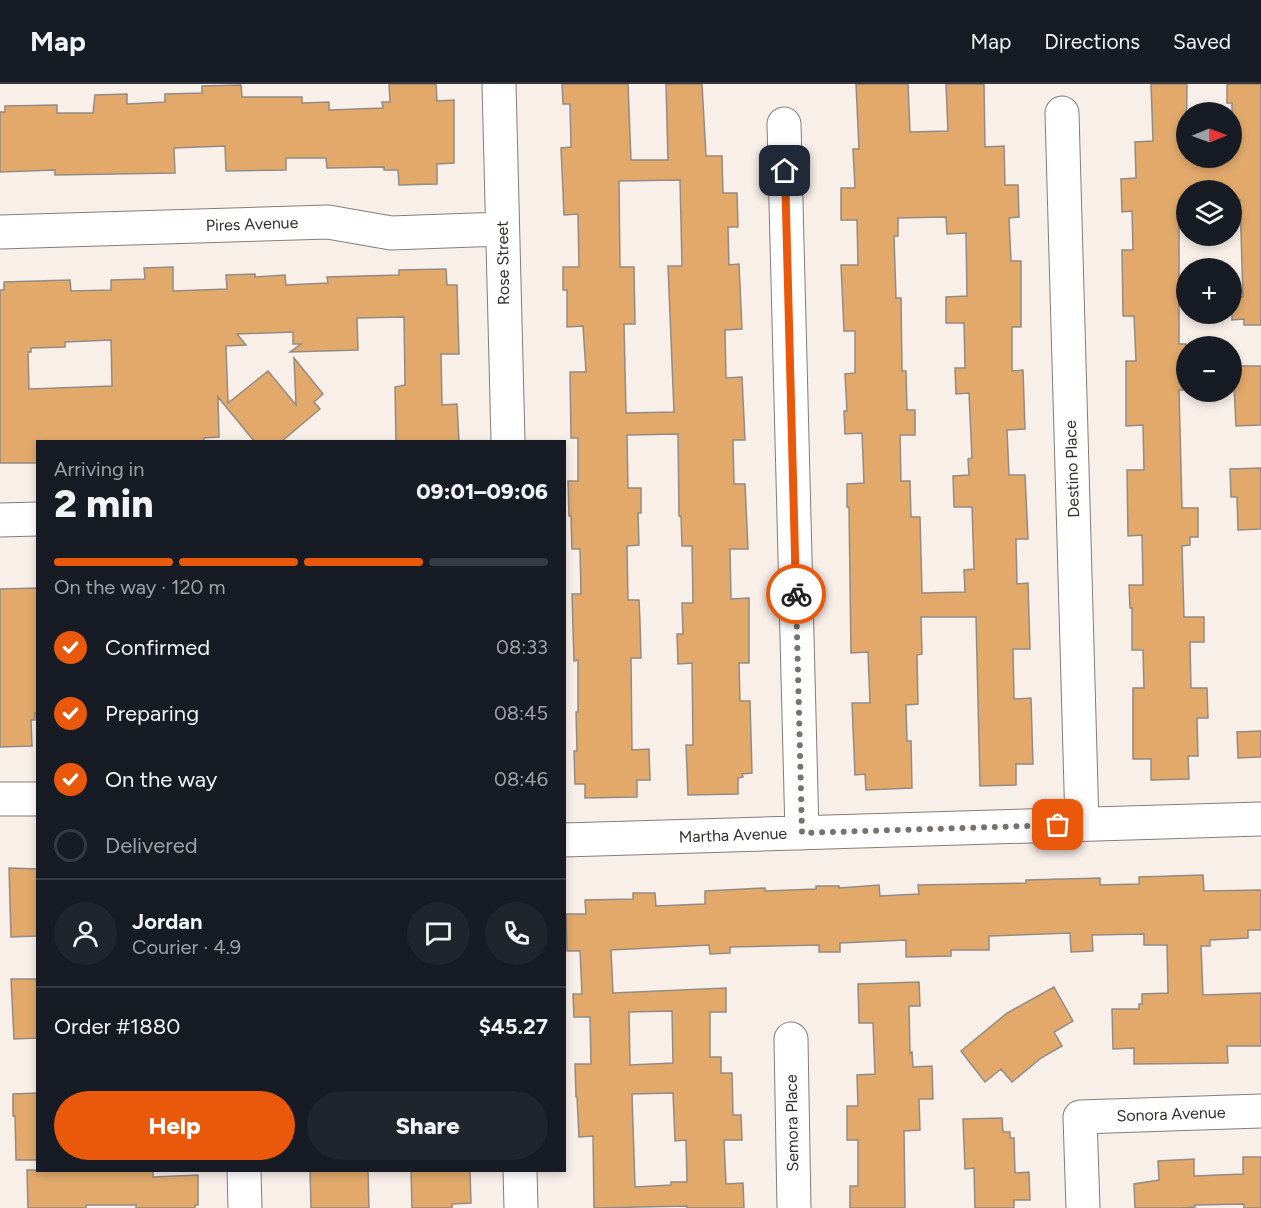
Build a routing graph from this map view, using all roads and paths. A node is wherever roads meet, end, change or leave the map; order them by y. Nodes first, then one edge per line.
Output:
1 (500, 84) edge
2 (1062, 113) dead end
3 (784, 124) dead end
4 (502, 229) junction
5 (0, 232) edge
6 (508, 440) edge
7 (36, 519) edge
8 (0, 520) edge
9 (0, 799) edge
10 (36, 799) edge
11 (1261, 819) edge
12 (1082, 824) junction
13 (802, 833) junction
14 (566, 840) edge
15 (791, 1039) dead end
16 (1261, 1111) edge
17 (244, 1172) edge
18 (520, 1172) edge
19 (245, 1208) edge
20 (521, 1208) edge
21 (794, 1208) edge
22 (1083, 1208) edge

1 - 4 street, Rose Street
2 - 12 street, Destino Place
3 - 13 street
4 - 5 street, Pires Avenue
4 - 6 street, Rose Street
7 - 8 street
9 - 10 street
11 - 12 street, Martha Avenue
12 - 13 street, Martha Avenue
13 - 14 street, Martha Avenue
15 - 21 street, Semora Place
16 - 22 street, Sonora Avenue
17 - 19 street
18 - 20 street

